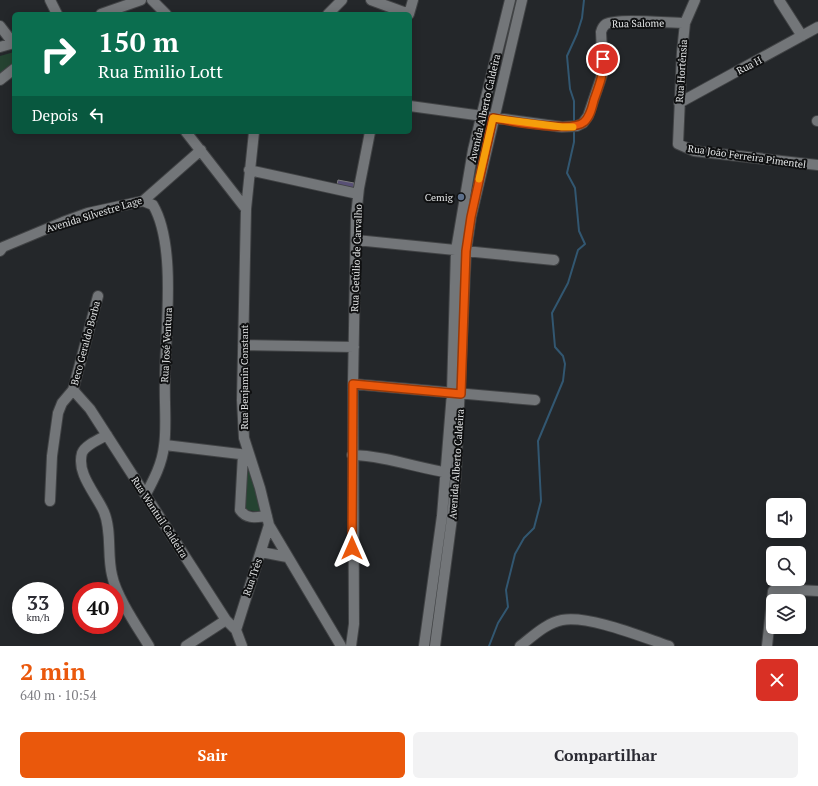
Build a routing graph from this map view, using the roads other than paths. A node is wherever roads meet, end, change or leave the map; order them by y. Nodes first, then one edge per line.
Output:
1 (50, 0) edge
2 (141, 0) edge
3 (152, 0) edge
4 (342, 0) edge
5 (371, 0) edge
6 (413, 0) edge
7 (510, 0) edge
8 (522, 0) edge
9 (695, 0) edge
10 (779, 0) edge
11 (56, 12) edge
12 (108, 12) edge
13 (164, 12) edge
14 (330, 12) edge
15 (404, 12) edge
16 (410, 12) edge
17 (685, 23) junction
18 (0, 26) edge
19 (818, 27) edge
20 (501, 29) junction
21 (513, 32) junction
22 (802, 36) junction
23 (12, 41) edge
24 (12, 44) edge
25 (0, 47) edge
26 (12, 71) edge
27 (0, 80) edge
28 (679, 102) junction
29 (412, 106) edge
30 (481, 117) junction
31 (493, 118) junction
32 (188, 134) edge
33 (254, 134) edge
34 (370, 134) edge
35 (678, 144) joint
36 (201, 150) junction
37 (818, 165) edge
38 (249, 170) junction
39 (358, 194) junction
40 (143, 200) junction
41 (246, 209) junction
42 (356, 240) junction
43 (1, 248) edge
44 (461, 250) junction
45 (554, 260) dead end
46 (98, 296) dead end
47 (243, 345) junction
48 (354, 347) junction
49 (353, 384) junction
50 (73, 390) junction
51 (456, 394) junction
52 (535, 400) dead end
53 (107, 435) junction
54 (164, 445) junction
55 (246, 455) junction
56 (352, 455) junction
57 (445, 472) junction
58 (456, 473) junction
59 (146, 494) junction
60 (50, 501) dead end
61 (268, 520) junction
62 (260, 552) junction
63 (287, 557) junction
64 (818, 592) edge
65 (226, 620) junction
66 (236, 630) junction
67 (149, 646) edge
68 (186, 646) edge
69 (242, 646) edge
70 (341, 646) edge
71 (351, 646) edge
72 (424, 646) edge
73 (435, 646) edge
74 (520, 646) edge
75 (669, 646) edge
76 (767, 646) edge

1 - 11 street
2 - 12 street
3 - 13 street
4 - 14 street
5 - 15 street
6 - 16 street
7 - 20 street, Avenida Alberto Caldeira
8 - 21 street, Avenida Alberto Caldeira
9 - 17 street, Rua Hortênsia
10 - 22 street
17 - 28 street, Rua Hortênsia
17 - 31 street, Rua Salome
18 - 23 street
19 - 22 street, Rua H
20 - 21 street
20 - 30 street, Avenida Alberto Caldeira
21 - 31 street, Avenida Alberto Caldeira
22 - 28 street, Rua H
24 - 25 street
26 - 27 street
28 - 35 street, Rua Hortênsia
29 - 30 street
30 - 31 street
30 - 44 street, Avenida Alberto Caldeira
31 - 44 street, Avenida Alberto Caldeira
32 - 36 street
33 - 38 street, Rua Benjamin Constant
34 - 39 street, Rua Getúlio de Carvalho
35 - 37 street, Rua João Ferreira Pimentel
36 - 40 street, Avenida Silvestre Lage
36 - 41 street
38 - 39 street
38 - 41 street, Rua Benjamin Constant
39 - 42 street, Rua Getúlio de Carvalho
40 - 43 street, Avenida Silvestre Lage
40 - 54 street, Rua José Ventura
41 - 47 street, Rua Benjamin Constant
42 - 44 street
42 - 48 street, Rua Getúlio de Carvalho
44 - 45 street
44 - 51 street, Avenida Alberto Caldeira
46 - 50 street, Beco Geraldo Borba
47 - 48 street
47 - 55 street, Rua Benjamin Constant
48 - 49 street, Rua Getúlio de Carvalho
49 - 51 street
49 - 56 street, Rua Getúlio de Carvalho
50 - 53 street, Rua Wantuil Caldeira
50 - 60 street
51 - 52 street
51 - 57 street, Avenida Alberto Caldeira
51 - 58 street, Avenida Alberto Caldeira
53 - 59 street, Rua Wantuil Caldeira
53 - 67 street
54 - 55 street
54 - 59 street, Rua José Ventura
55 - 61 street, Rua Benjamin Constant
55 - 61 street
56 - 57 street
56 - 71 street, Rua Getúlio de Carvalho
57 - 58 street
57 - 72 street, Avenida Alberto Caldeira
58 - 73 street, Avenida Alberto Caldeira
59 - 65 street, Rua Wantuil Caldeira
61 - 62 street, Rua Três
61 - 63 street, Rua Benjamin Constant
62 - 63 street
62 - 66 street, Rua Três
63 - 70 street, Rua Benjamin Constant
64 - 76 street
65 - 66 street, Rua Wantuil Caldeira
65 - 68 street
66 - 69 street, Rua Wantuil Caldeira
74 - 75 street

